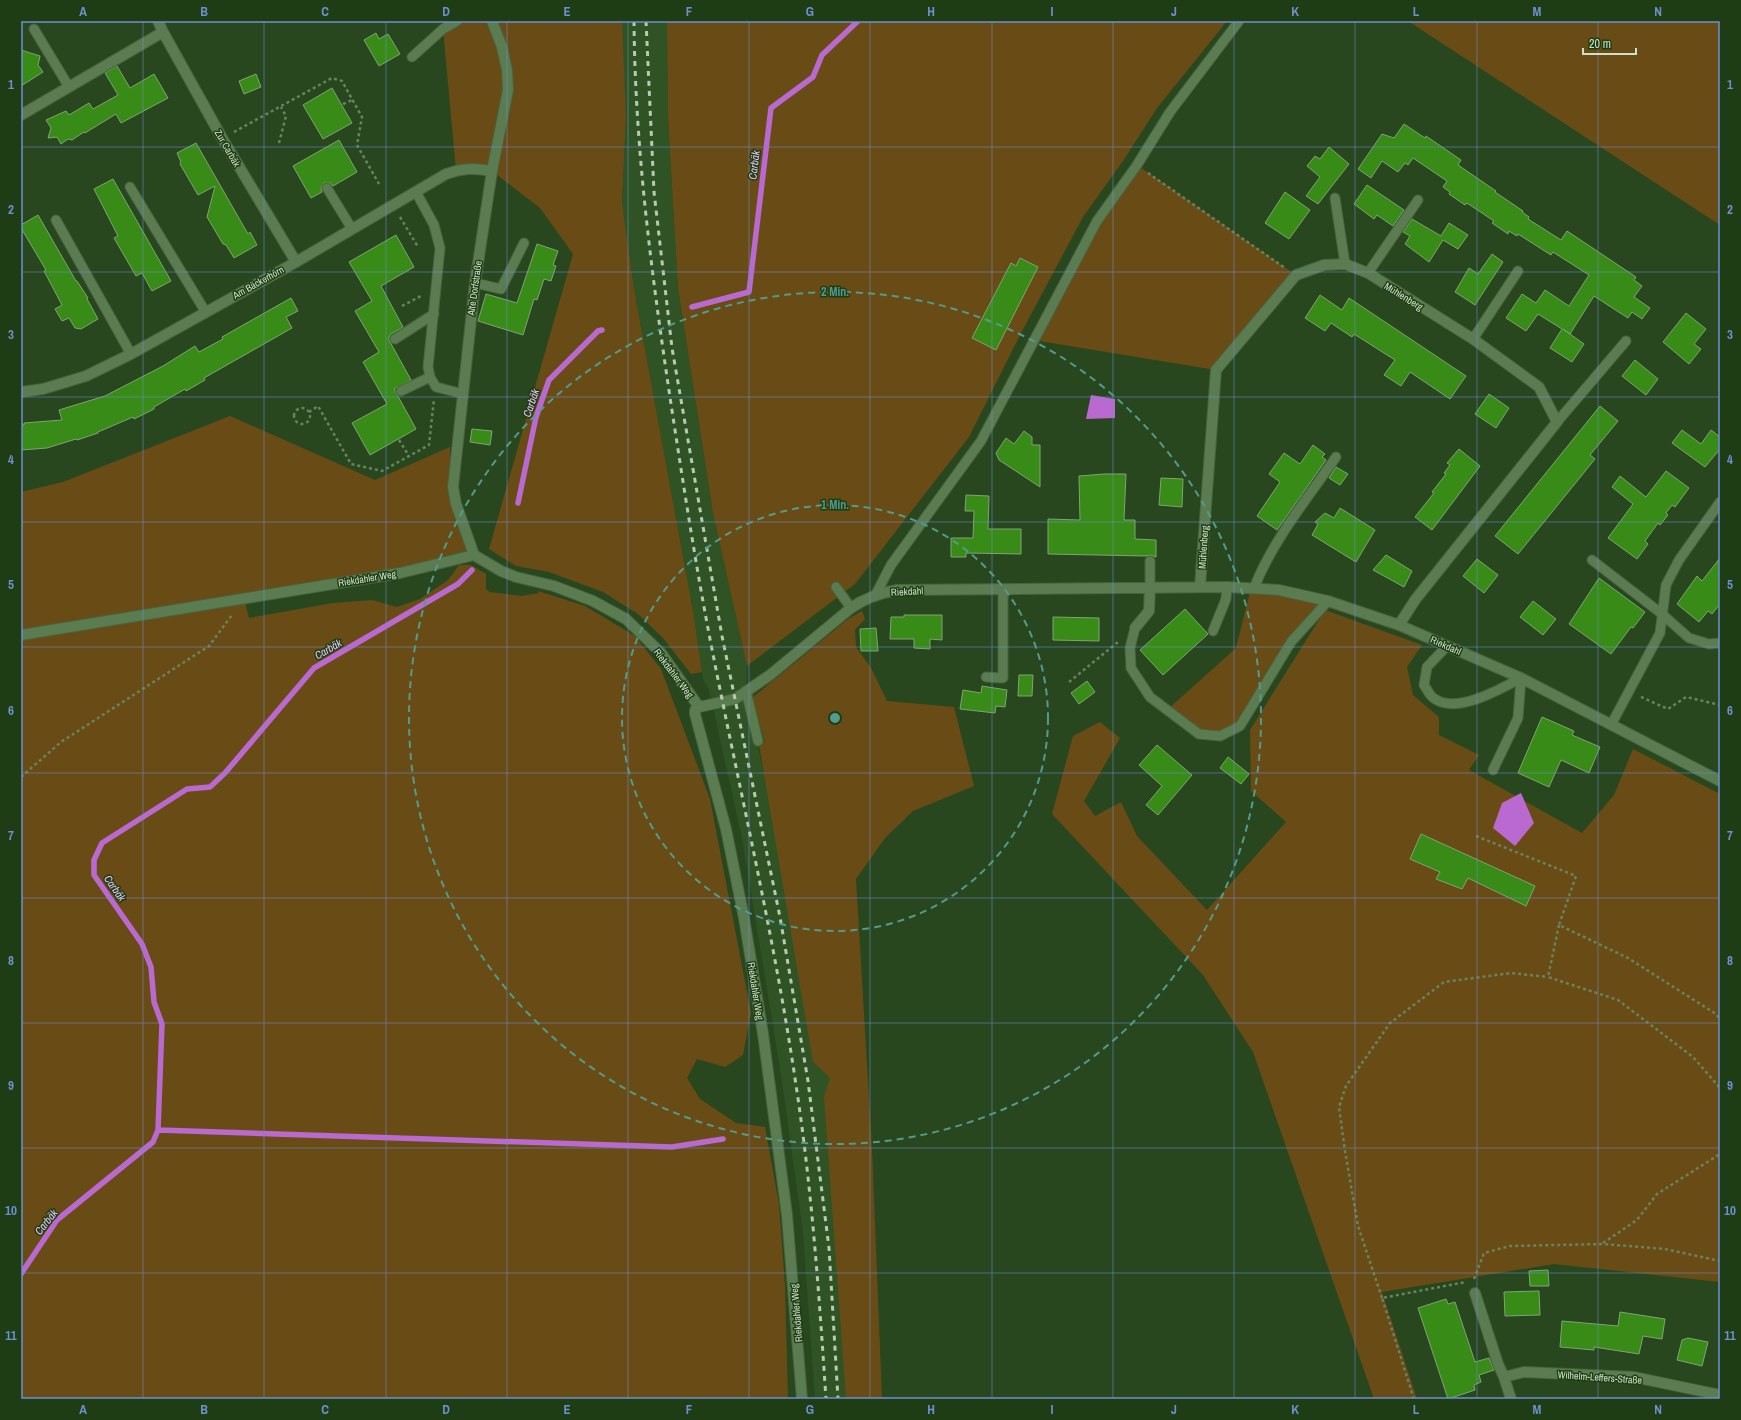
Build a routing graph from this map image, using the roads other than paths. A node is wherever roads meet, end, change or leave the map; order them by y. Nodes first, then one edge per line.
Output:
1 (158, 21) edge
2 (457, 21) edge
3 (492, 21) edge
4 (1240, 21) edge
5 (34, 30) dead end
6 (163, 32) junction
7 (412, 57) dead end
8 (69, 87) junction
9 (21, 115) edge
10 (492, 171) junction
11 (130, 187) dead end
12 (328, 188) dead end
13 (416, 192) junction
14 (1335, 198) dead end
15 (1418, 200) dead end
16 (56, 220) dead end
17 (352, 229) junction
18 (524, 243) dead end
19 (296, 262) junction
20 (1345, 264) junction
21 (1518, 271) dead end
22 (1368, 273) junction
23 (475, 283) junction
24 (205, 312) junction
25 (434, 314) junction
26 (394, 339) dead end
27 (1472, 339) junction
28 (1626, 341) dead end
29 (131, 354) junction
30 (430, 378) junction
31 (401, 391) dead end
32 (21, 392) edge
33 (463, 394) junction
34 (1557, 422) junction
35 (1336, 457) dead end
36 (1720, 502) edge
37 (474, 555) junction
38 (1592, 560) dead end
39 (1150, 561) dead end
40 (836, 587) dead end
41 (1150, 587) junction
42 (1200, 587) junction
43 (1227, 587) junction
44 (1254, 588) junction
45 (1003, 589) junction
46 (875, 596) junction
47 (1328, 601) junction
48 (851, 608) junction
49 (1662, 614) junction
50 (1399, 625) junction
51 (1135, 628) joint
52 (1212, 631) dead end
53 (21, 635) edge
54 (1720, 643) edge
55 (1447, 646) junction
56 (986, 677) dead end
57 (1521, 678) junction
58 (746, 691) junction
59 (699, 707) junction
60 (1611, 725) junction
61 (758, 740) dead end
62 (1493, 770) dead end
63 (1720, 781) edge
64 (1475, 1293) dead end
65 (1504, 1377) junction
66 (1720, 1395) edge
67 (802, 1399) edge
68 (1511, 1399) edge

1 - 6 street, Zur Carbäk
2 - 7 lane
3 - 10 street, Alte Dorfstraße
4 - 46 lane
5 - 8 lane
6 - 8 street
6 - 19 street, Zur Carbäk
8 - 9 street
10 - 13 street, Am Bäckerhörn
10 - 23 street, Alte Dorfstraße
11 - 24 lane
12 - 17 lane
13 - 17 street, Am Bäckerhörn
13 - 25 lane
14 - 20 lane
15 - 22 lane
16 - 29 lane
17 - 19 street, Am Bäckerhörn
18 - 23 lane
19 - 24 street, Am Bäckerhörn
20 - 22 street, Mühlenberg
20 - 42 street, Mühlenberg
21 - 27 lane
22 - 27 street, Mühlenberg
23 - 33 street, Alte Dorfstraße
24 - 29 street, Am Bäckerhörn
25 - 26 lane
25 - 30 lane
27 - 34 street, Mühlenberg
28 - 34 lane
29 - 32 street, Am Bäckerhörn
30 - 31 lane
30 - 33 lane
33 - 37 street, Alte Dorfstraße
34 - 50 street
35 - 44 lane
36 - 49 lane
37 - 53 street, Riekdahler Weg
37 - 59 street, Riekdahler Weg
38 - 49 lane
39 - 41 lane
40 - 48 lane
41 - 42 street, Riekdahl
41 - 45 street, Riekdahl
41 - 51 street
42 - 43 street, Riekdahl
43 - 44 street, Riekdahl
43 - 52 lane
44 - 47 street, Riekdahl
45 - 46 street, Riekdahl
45 - 56 lane
46 - 48 street, Riekdahl
47 - 50 street, Riekdahl
47 - 51 lane
48 - 58 street, Riekdahl
49 - 54 lane
49 - 60 lane
50 - 55 street, Riekdahl
55 - 57 street, Riekdahl
55 - 57 lane
57 - 60 street, Riekdahl
57 - 62 lane
58 - 59 street, Riekdahl
58 - 61 lane
59 - 67 street, Riekdahler Weg
60 - 63 street, Riekdahl
64 - 65 street
65 - 66 street, Wilhelm-Leffers-Straße
65 - 68 street

